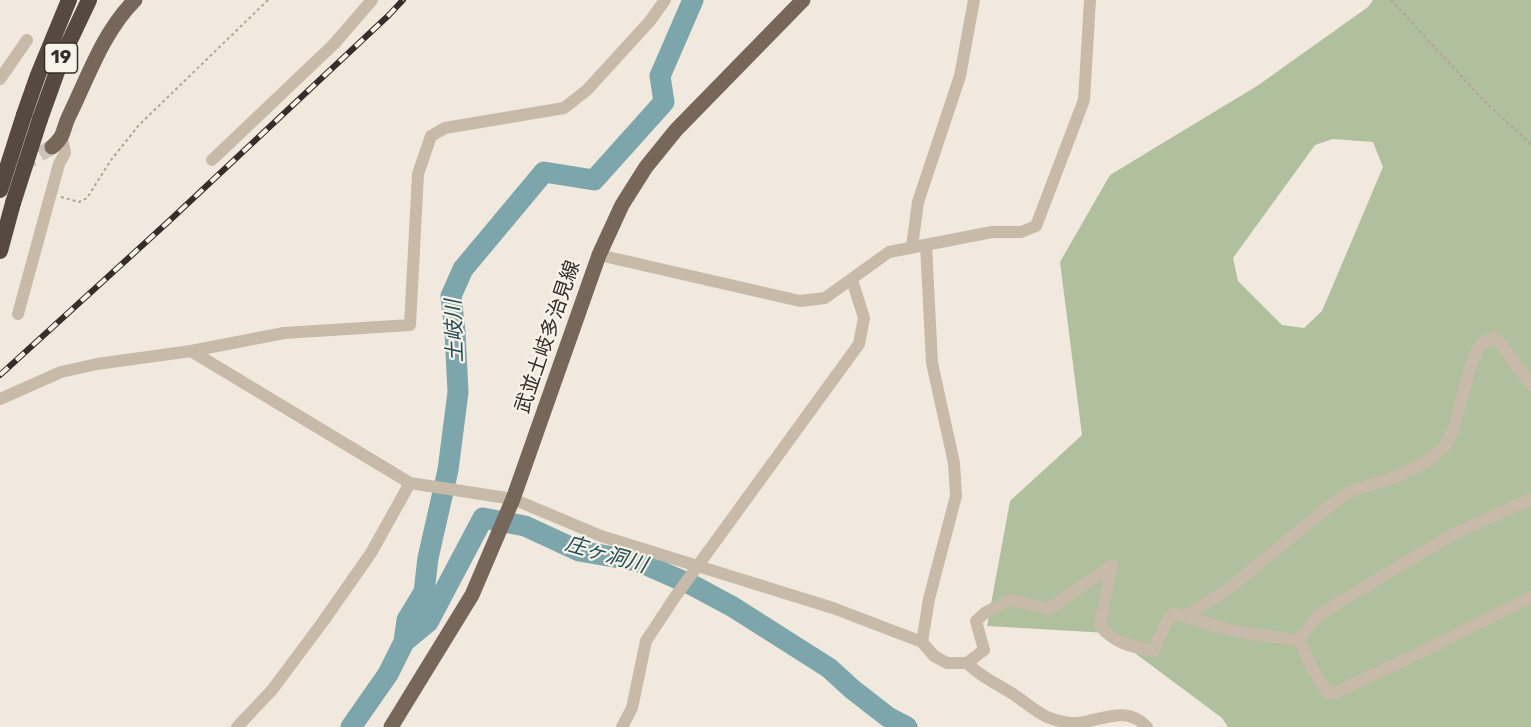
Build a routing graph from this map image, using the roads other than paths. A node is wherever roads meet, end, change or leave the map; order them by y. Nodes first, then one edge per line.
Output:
1 (69, 0) edge
2 (89, 0) edge
3 (135, 0) edge
4 (372, 0) edge
5 (665, 0) edge
6 (803, 0) edge
7 (974, 0) edge
8 (1090, 0) edge
9 (27, 40) dead end
10 (0, 79) edge
11 (32, 117) junction
12 (57, 143) joint
13 (212, 160) dead end
14 (0, 190) edge
15 (926, 245) junction
16 (912, 247) junction
17 (0, 251) edge
18 (598, 255) junction
19 (852, 280) junction
20 (18, 314) dead end
21 (191, 351) junction
22 (1531, 385) edge
23 (0, 399) edge
24 (410, 483) junction
25 (1531, 500) edge
26 (510, 501) junction
27 (698, 565) junction
28 (1531, 597) edge
29 (1187, 615) junction
30 (1298, 640) junction
31 (922, 642) junction
32 (967, 663) junction
33 (237, 727) edge
34 (391, 727) edge
35 (622, 727) edge
36 (1147, 727) edge

1 - 11 highway, 19
2 - 11 highway, 19
3 - 12 main road
4 - 13 street
5 - 21 street
6 - 18 main road, 武並土岐多治見線
7 - 16 street
8 - 15 street
9 - 10 street
11 - 14 highway, 19, bridge
11 - 17 highway, 19, bridge
12 - 20 street
15 - 16 street
15 - 31 street
16 - 19 street
18 - 19 street
18 - 26 main road, 武並土岐多治見線
19 - 27 street
21 - 23 street
21 - 24 street
22 - 29 street
24 - 26 street
24 - 33 street
25 - 30 street
26 - 27 street
26 - 34 main road, 武並土岐多治見線
27 - 31 street
27 - 35 street
28 - 30 street
29 - 30 street
29 - 32 street
31 - 32 street
32 - 36 street

